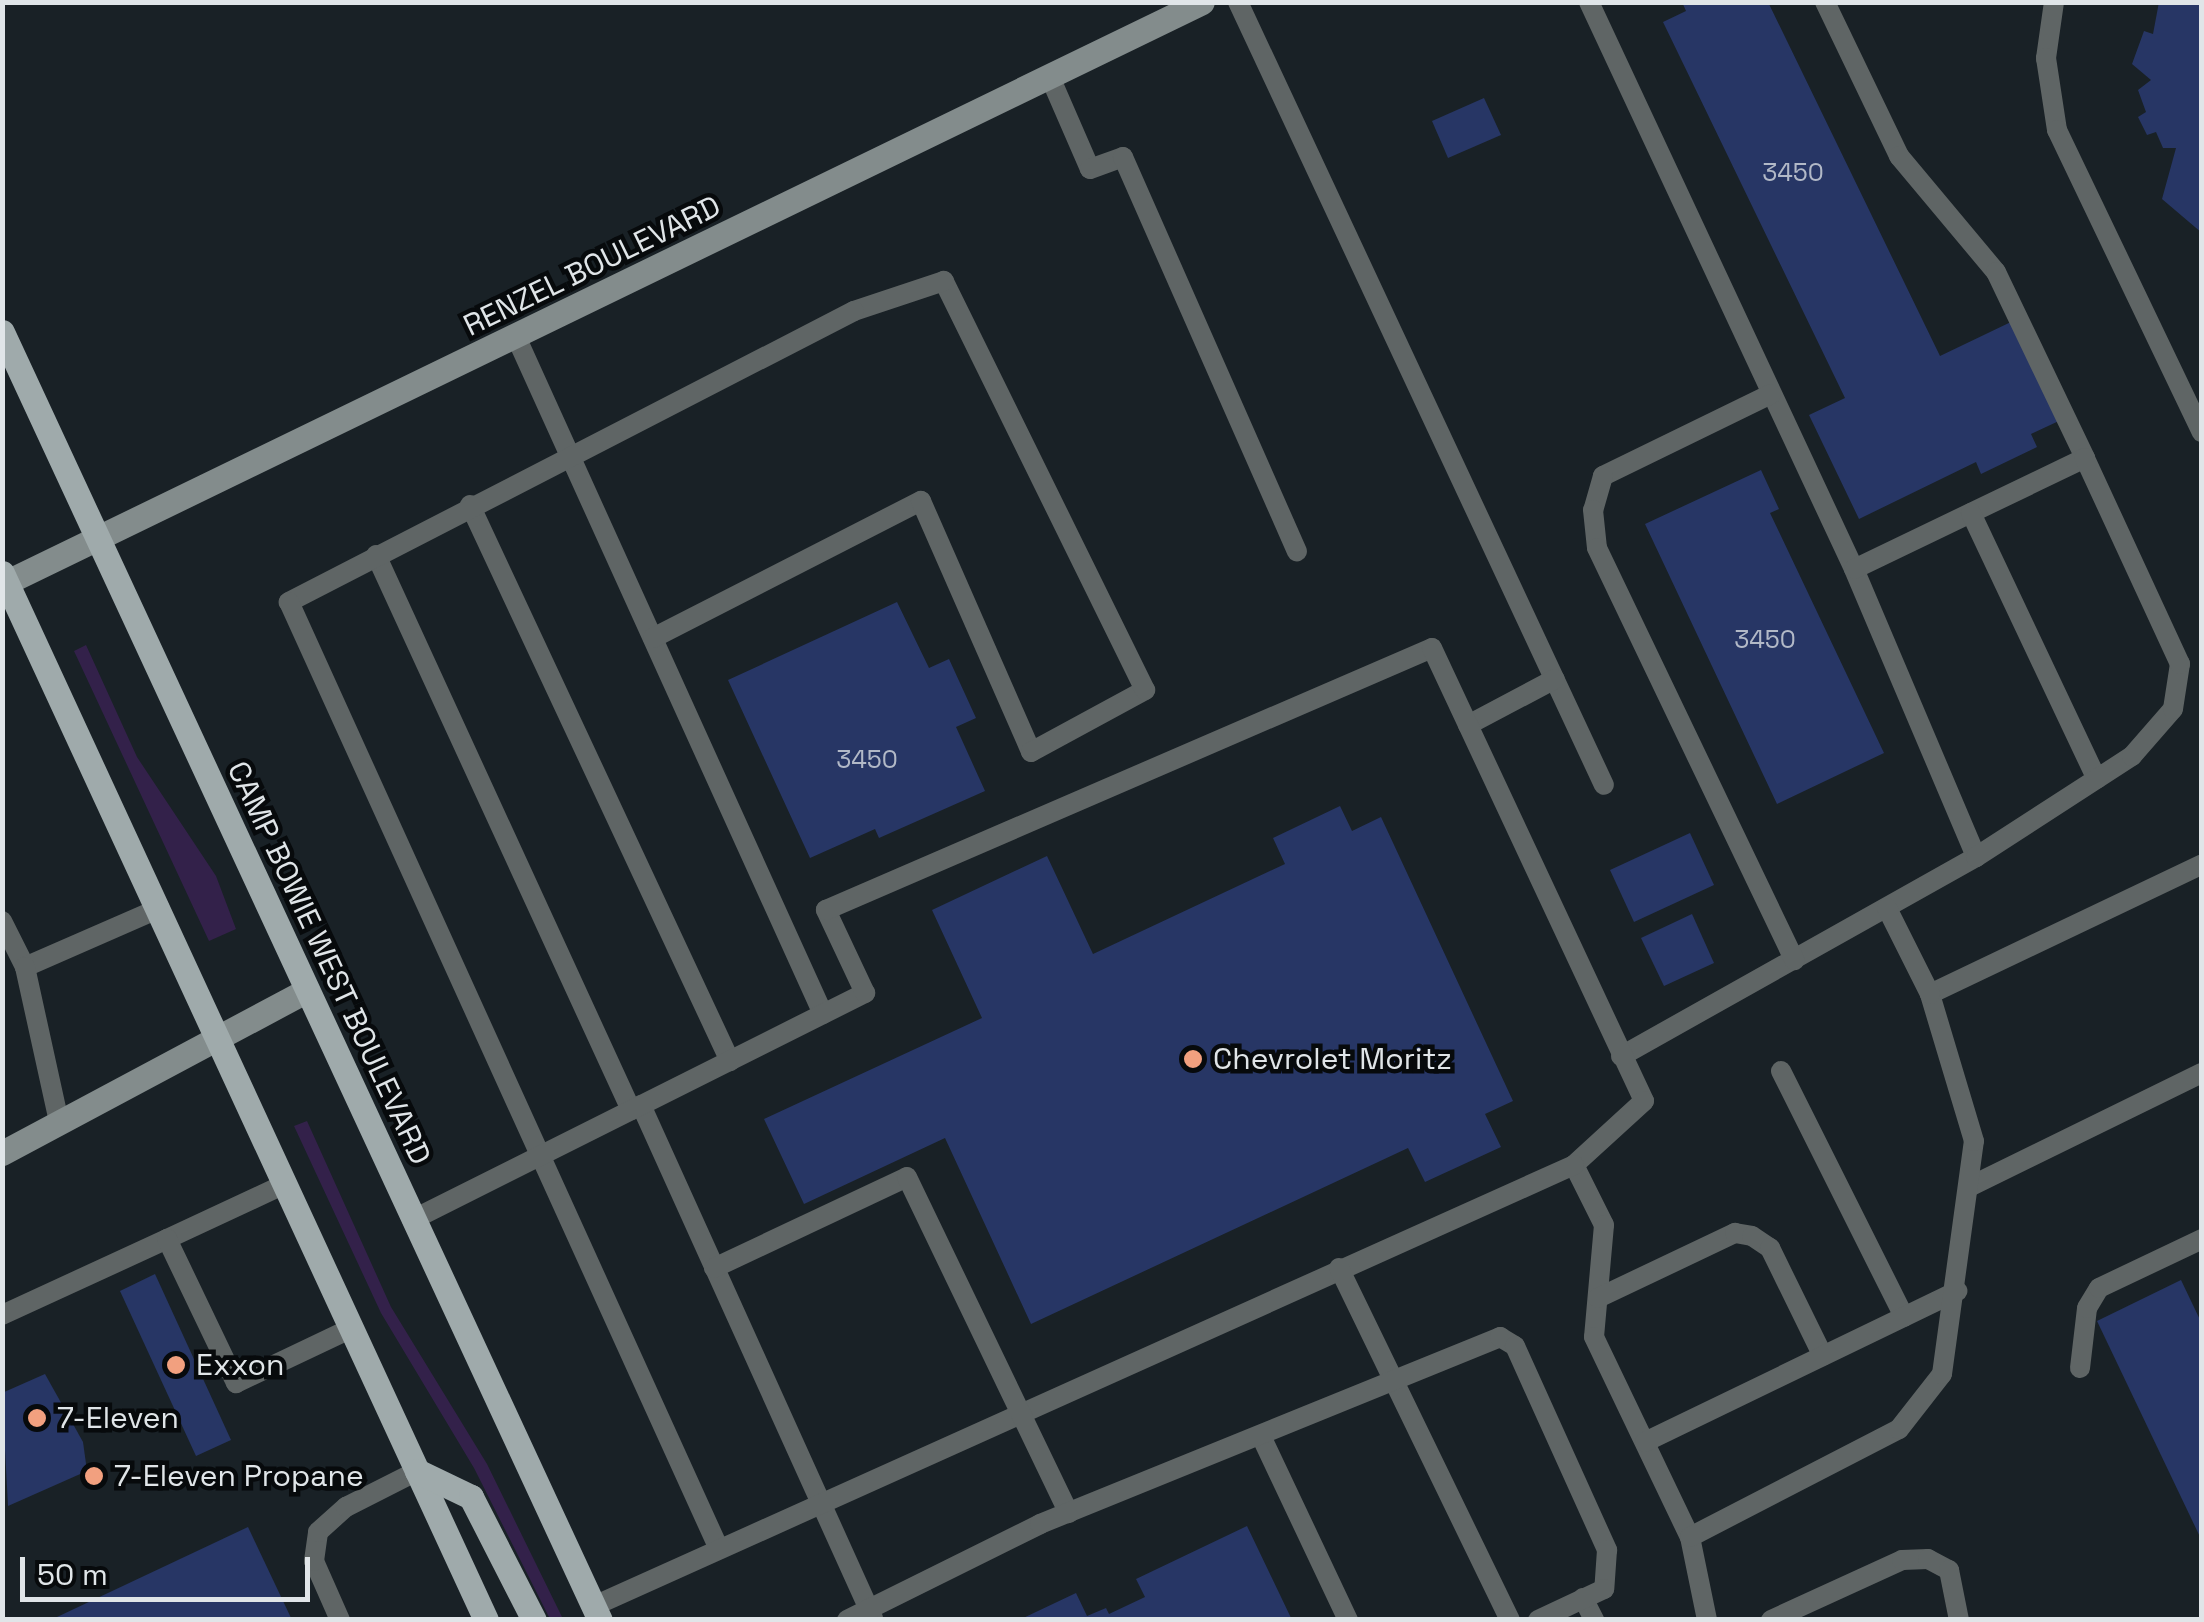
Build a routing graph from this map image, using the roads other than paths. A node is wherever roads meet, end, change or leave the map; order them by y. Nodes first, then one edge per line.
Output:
1 (1202, 2) edge
2 (1238, 2) edge
3 (1589, 2) edge
4 (1825, 2) edge
5 (2054, 2) edge
6 (1050, 77) junction
7 (2, 332) edge
8 (516, 339) junction
9 (1771, 394) junction
10 (2202, 432) edge
11 (568, 452) junction
12 (2085, 458) junction
13 (470, 505) junction
14 (1971, 513) junction
15 (101, 542) junction
16 (1297, 551) dead end
17 (376, 555) junction
18 (1854, 569) junction
19 (4, 580) edge
20 (652, 638) junction
21 (1555, 680) junction
22 (1468, 725) junction
23 (2098, 779) junction
24 (1604, 785) dead end
25 (1976, 857) junction
26 (2202, 864) edge
27 (160, 908) junction
28 (1887, 908) junction
29 (2, 921) edge
30 (1794, 960) junction
31 (25, 967) junction
32 (305, 991) junction
33 (1930, 994) junction
34 (822, 1014) junction
35 (218, 1037) junction
36 (1621, 1056) junction
37 (730, 1061) junction
38 (1781, 1070) dead end
39 (2202, 1073) edge
40 (636, 1108) junction
41 (59, 1122) junction
42 (2, 1152) edge
43 (538, 1156) junction
44 (1574, 1164) junction
45 (285, 1184) junction
46 (1969, 1186) junction
47 (412, 1220) junction
48 (168, 1239) junction
49 (2202, 1239) edge
50 (714, 1268) junction
51 (1339, 1268) junction
52 (1957, 1291) junction
53 (1598, 1298) junction
54 (2, 1316) edge
55 (1904, 1317) junction
56 (352, 1328) junction
57 (1823, 1356) junction
58 (2080, 1368) dead end
59 (1394, 1382) junction
60 (1021, 1413) junction
61 (1262, 1436) junction
62 (1644, 1442) junction
63 (417, 1471) junction
64 (819, 1504) junction
65 (1070, 1513) junction
66 (1690, 1537) junction
67 (718, 1550) junction
68 (1583, 1598) junction
69 (1817, 1598) junction
70 (597, 1613) edge
71 (871, 1614) edge
72 (340, 1620) edge
73 (486, 1620) edge
74 (534, 1620) edge
75 (846, 1620) edge
76 (1348, 1620) edge
77 (1510, 1620) edge
78 (1538, 1620) edge
79 (1594, 1620) edge
80 (1707, 1620) edge
81 (1771, 1620) edge
82 (1827, 1620) edge
83 (1959, 1620) edge

1 - 6 street, RENZEL BOULEVARD
2 - 21 lane
3 - 9 lane
4 - 12 lane
5 - 10 lane
6 - 8 street, RENZEL BOULEVARD
6 - 16 lane
7 - 15 main road, CAMP BOWIE WEST BOULEVARD
8 - 11 lane
8 - 15 street, RENZEL BOULEVARD
9 - 18 lane
9 - 30 lane
11 - 13 lane
11 - 20 lane
11 - 20 lane
12 - 14 lane
12 - 23 lane
13 - 17 lane
13 - 37 lane
14 - 18 lane
14 - 23 lane
15 - 19 street, RENZEL BOULEVARD
15 - 32 main road, CAMP BOWIE WEST BOULEVARD
17 - 40 lane
17 - 43 lane
18 - 25 lane
19 - 27 main road
20 - 34 lane
21 - 22 lane
21 - 24 lane
22 - 34 lane
22 - 36 lane
23 - 25 lane
25 - 28 lane
26 - 33 lane
27 - 31 lane
27 - 35 main road
28 - 30 lane
28 - 33 lane
29 - 31 lane
30 - 36 lane
31 - 41 lane
32 - 35 street
32 - 47 main road, CAMP BOWIE WEST BOULEVARD
33 - 46 lane
34 - 37 lane
35 - 41 street
35 - 45 main road
36 - 44 lane
37 - 40 lane
38 - 55 lane
39 - 46 lane
40 - 43 lane
40 - 50 lane
41 - 42 street
43 - 47 lane
43 - 67 lane
44 - 51 lane
44 - 53 lane
45 - 48 lane
45 - 56 main road
46 - 52 lane
47 - 70 main road, CAMP BOWIE WEST BOULEVARD
48 - 54 lane
48 - 56 lane
49 - 58 lane
50 - 60 lane
50 - 64 lane
51 - 59 lane
51 - 60 lane
52 - 55 lane
52 - 66 lane
53 - 57 lane
53 - 62 lane
55 - 57 lane
56 - 63 main road
57 - 62 lane
59 - 61 lane
59 - 68 lane
59 - 77 lane
60 - 64 lane
60 - 65 lane
61 - 65 lane
61 - 76 lane
62 - 66 lane
63 - 72 lane
63 - 73 main road
63 - 74 main road
64 - 67 lane
64 - 71 lane
65 - 71 lane
66 - 80 lane
67 - 70 lane
68 - 78 lane
68 - 79 lane
69 - 81 lane
69 - 82 lane
69 - 83 lane
71 - 75 lane

